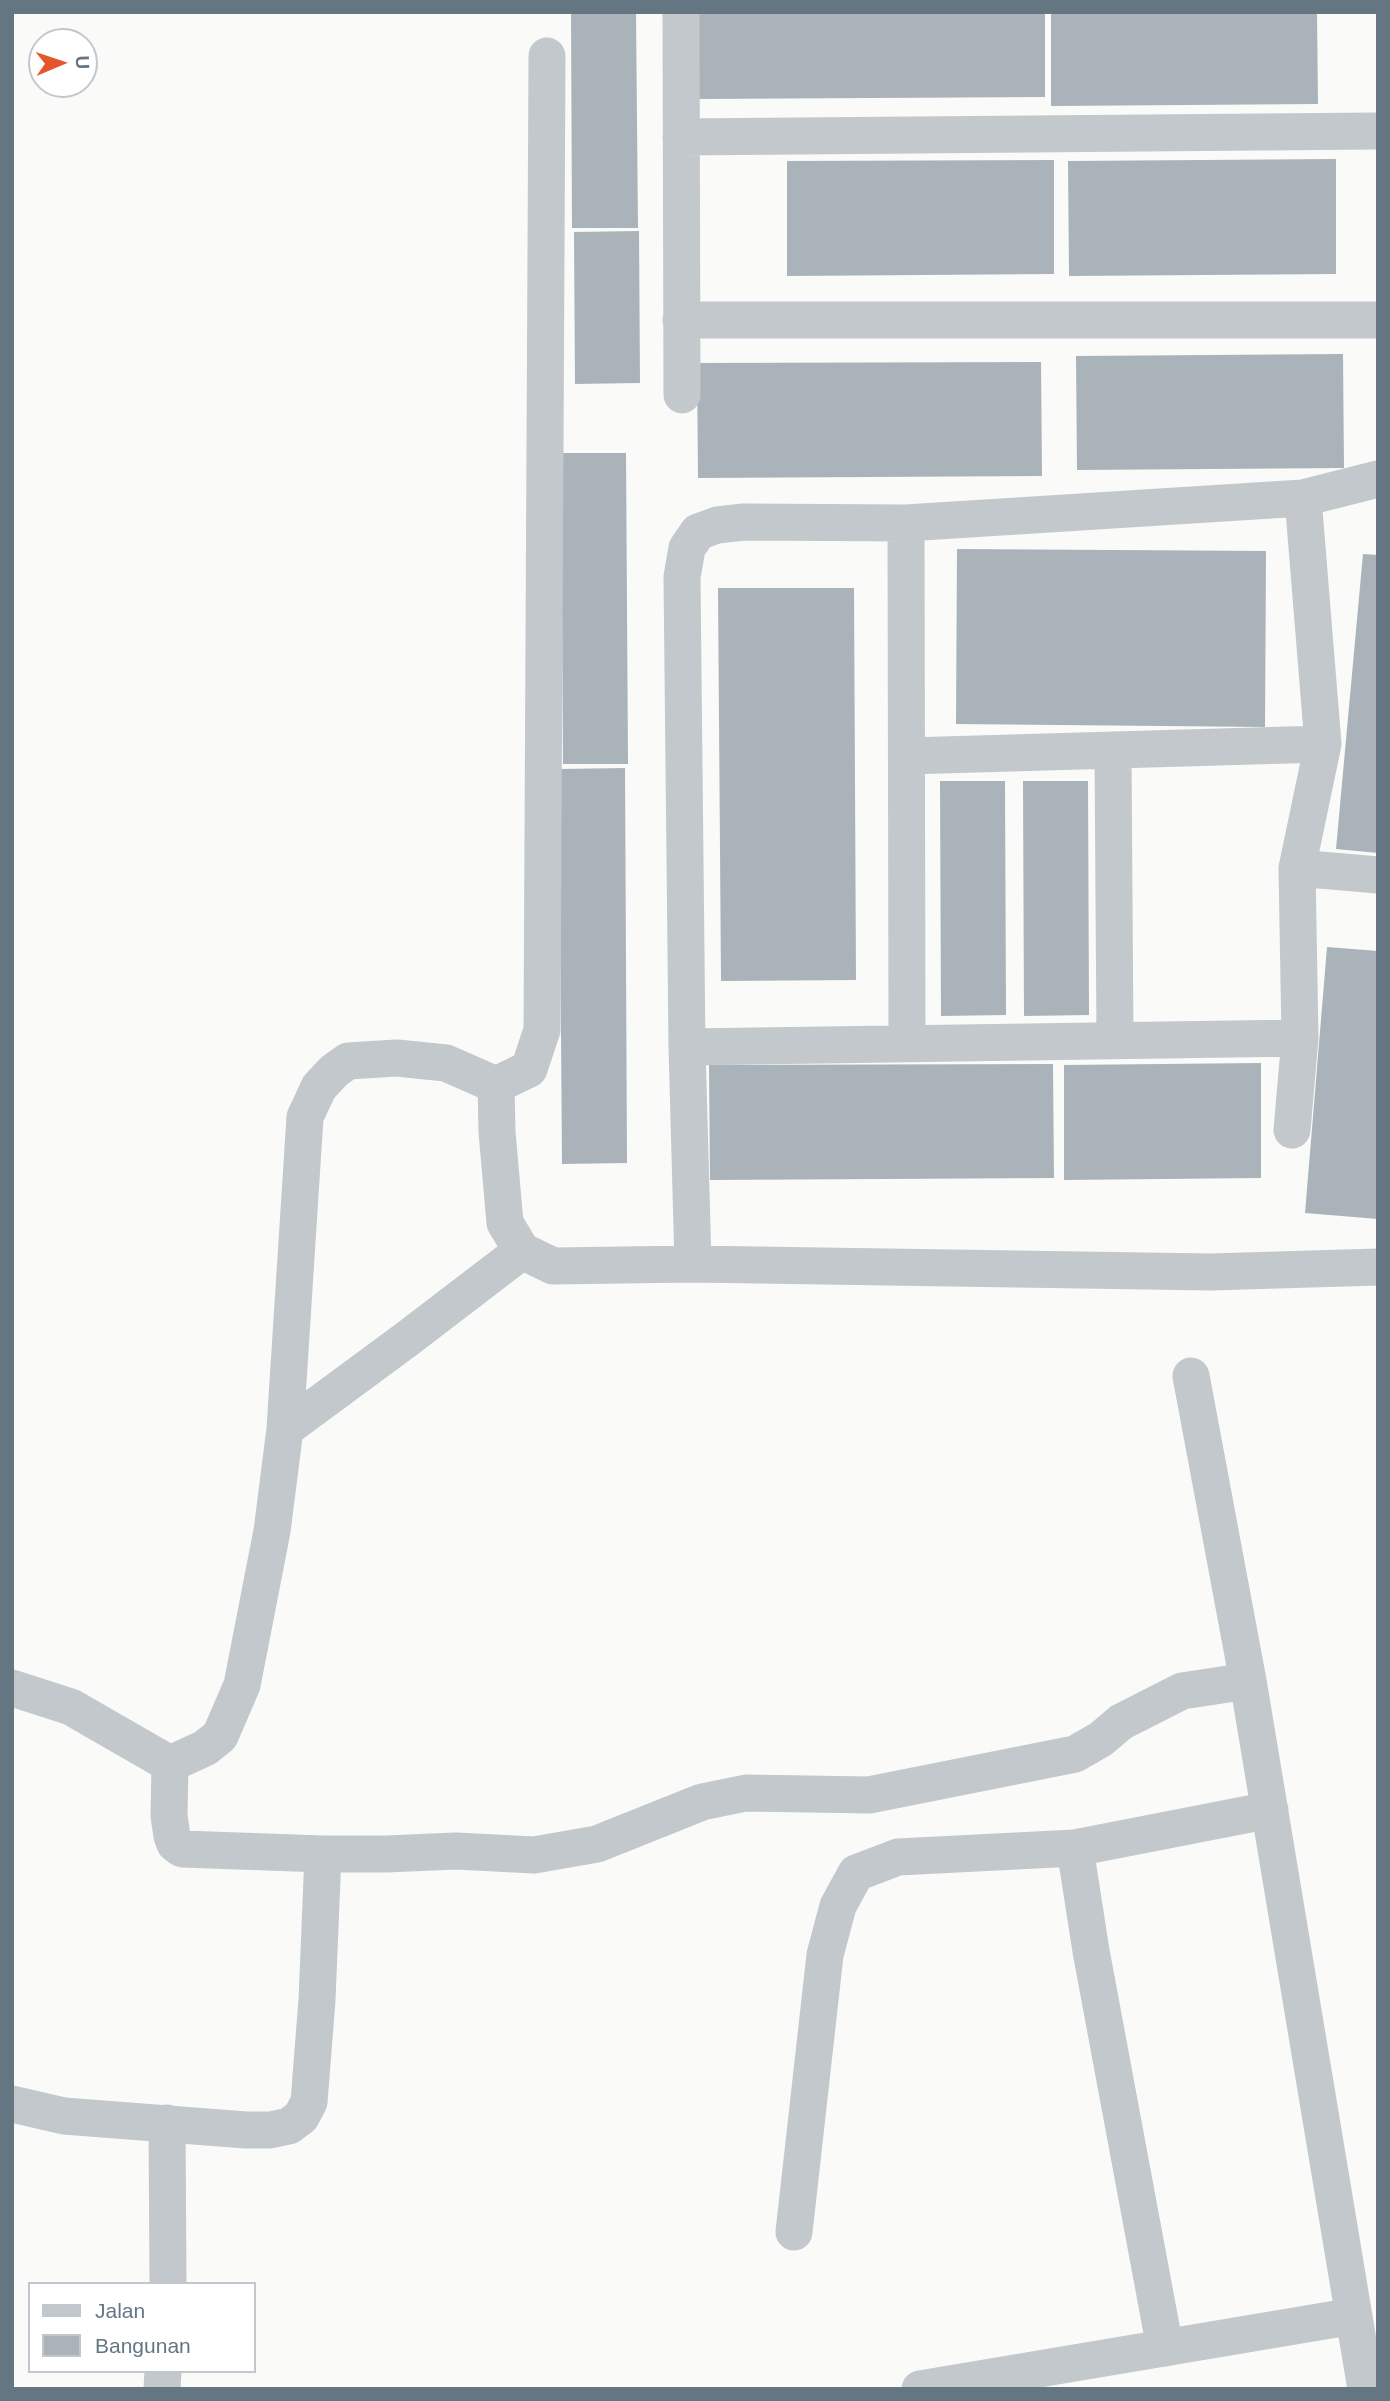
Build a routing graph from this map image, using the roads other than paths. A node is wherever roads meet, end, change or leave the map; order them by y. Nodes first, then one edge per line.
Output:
1 (681, 12) edge
2 (547, 56) dead end
3 (1378, 131) edge
4 (681, 136) junction
5 (681, 320) junction
6 (1378, 320) edge
7 (682, 395) dead end
8 (1378, 479) edge
9 (1303, 498) junction
10 (906, 523) junction
11 (1323, 744) junction
12 (1113, 750) junction
13 (906, 756) junction
14 (1297, 868) junction
15 (1378, 875) edge
16 (1300, 1038) junction
17 (1115, 1040) junction
18 (907, 1043) junction
19 (687, 1047) junction
20 (496, 1085) junction
21 (1292, 1130) dead end
22 (522, 1251) junction
23 (693, 1264) junction
24 (1378, 1267) edge
25 (1191, 1376) dead end
26 (285, 1429) junction
27 (1248, 1681) junction
28 (12, 1688) edge
29 (170, 1764) junction
30 (1269, 1810) junction
31 (1075, 1848) junction
32 (323, 1854) junction
33 (12, 2104) edge
34 (167, 2123) junction
35 (794, 2232) dead end
36 (168, 2282) edge
37 (1354, 2316) junction
38 (1165, 2348) junction
39 (920, 2389) edge
40 (1366, 2389) edge

1 - 4 street
2 - 20 street
3 - 4 street
4 - 5 street
5 - 6 street
5 - 7 street
8 - 9 street
9 - 10 street
9 - 11 street
10 - 13 street
10 - 19 street
11 - 12 street
11 - 14 street
12 - 13 street
12 - 17 street
13 - 18 street
14 - 15 street
14 - 16 street
16 - 17 street
16 - 21 street
17 - 18 street
18 - 19 street
19 - 23 street
20 - 22 street
20 - 26 street
22 - 23 street
22 - 26 street
23 - 24 street
25 - 27 street
26 - 29 street
27 - 30 street
27 - 32 street
28 - 29 street
29 - 32 street
30 - 31 street
30 - 37 street
31 - 35 street
31 - 38 street
32 - 34 street
33 - 34 street
34 - 36 street
37 - 38 street
37 - 40 street
38 - 39 street

